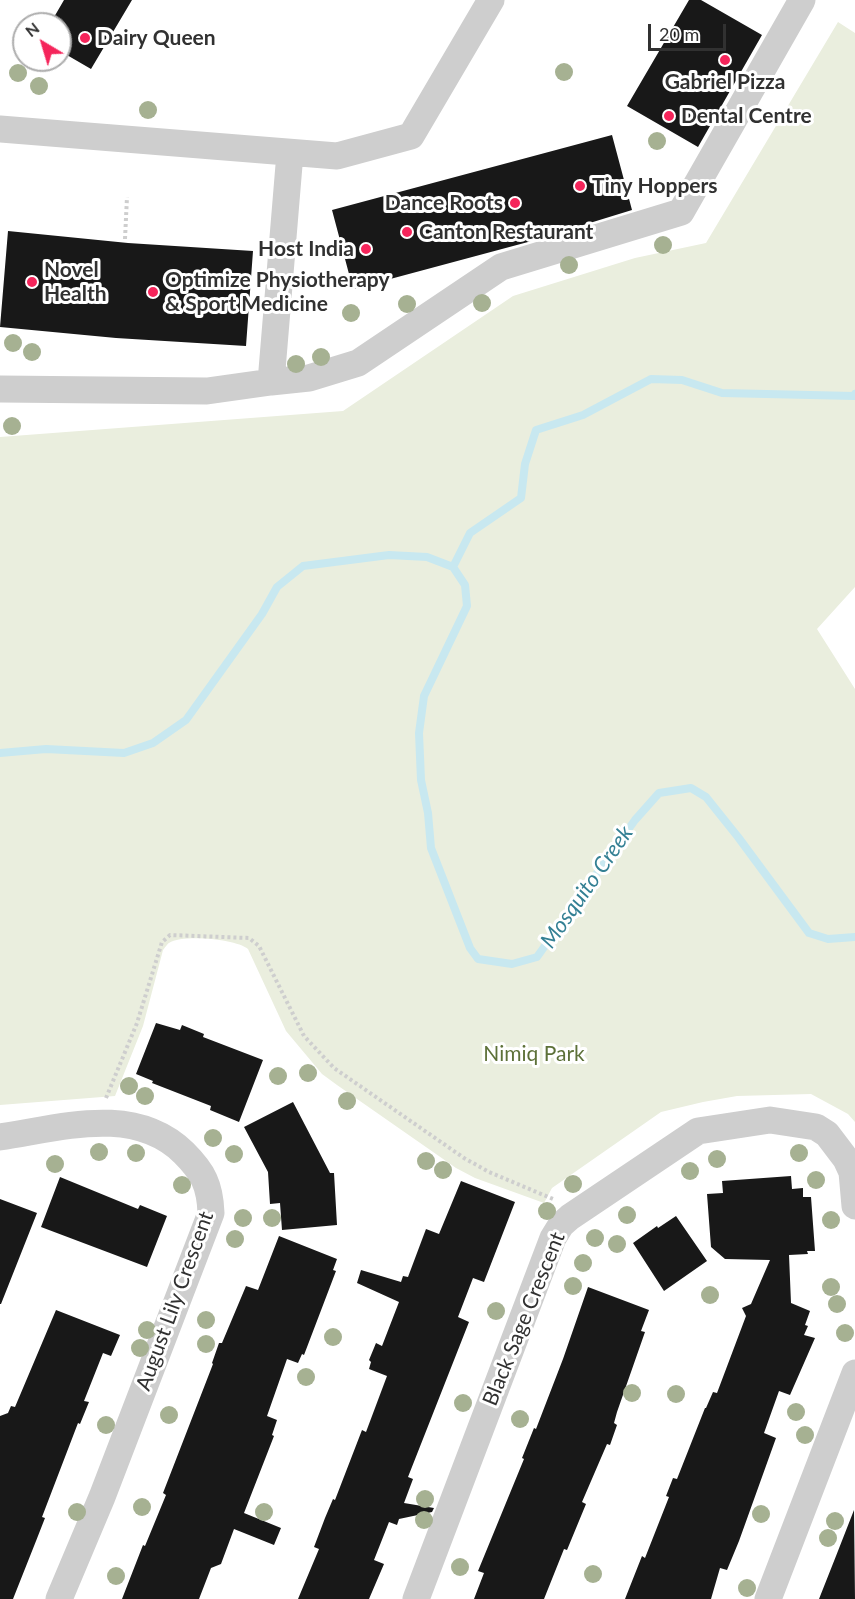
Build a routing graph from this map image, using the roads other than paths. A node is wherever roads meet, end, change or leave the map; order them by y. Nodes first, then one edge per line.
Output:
1 (491, 0) edge
2 (802, 0) edge
3 (0, 129) edge
4 (290, 153) junction
5 (271, 382) junction
6 (0, 389) edge
7 (0, 1137) edge
8 (855, 1206) edge
9 (855, 1373) edge
10 (59, 1599) edge
11 (416, 1599) edge
12 (768, 1599) edge

1 - 4 street
2 - 5 street
3 - 4 street
4 - 5 street
5 - 6 street
7 - 10 street, August Lily Crescent
8 - 11 street, Black Sage Crescent
9 - 12 street

